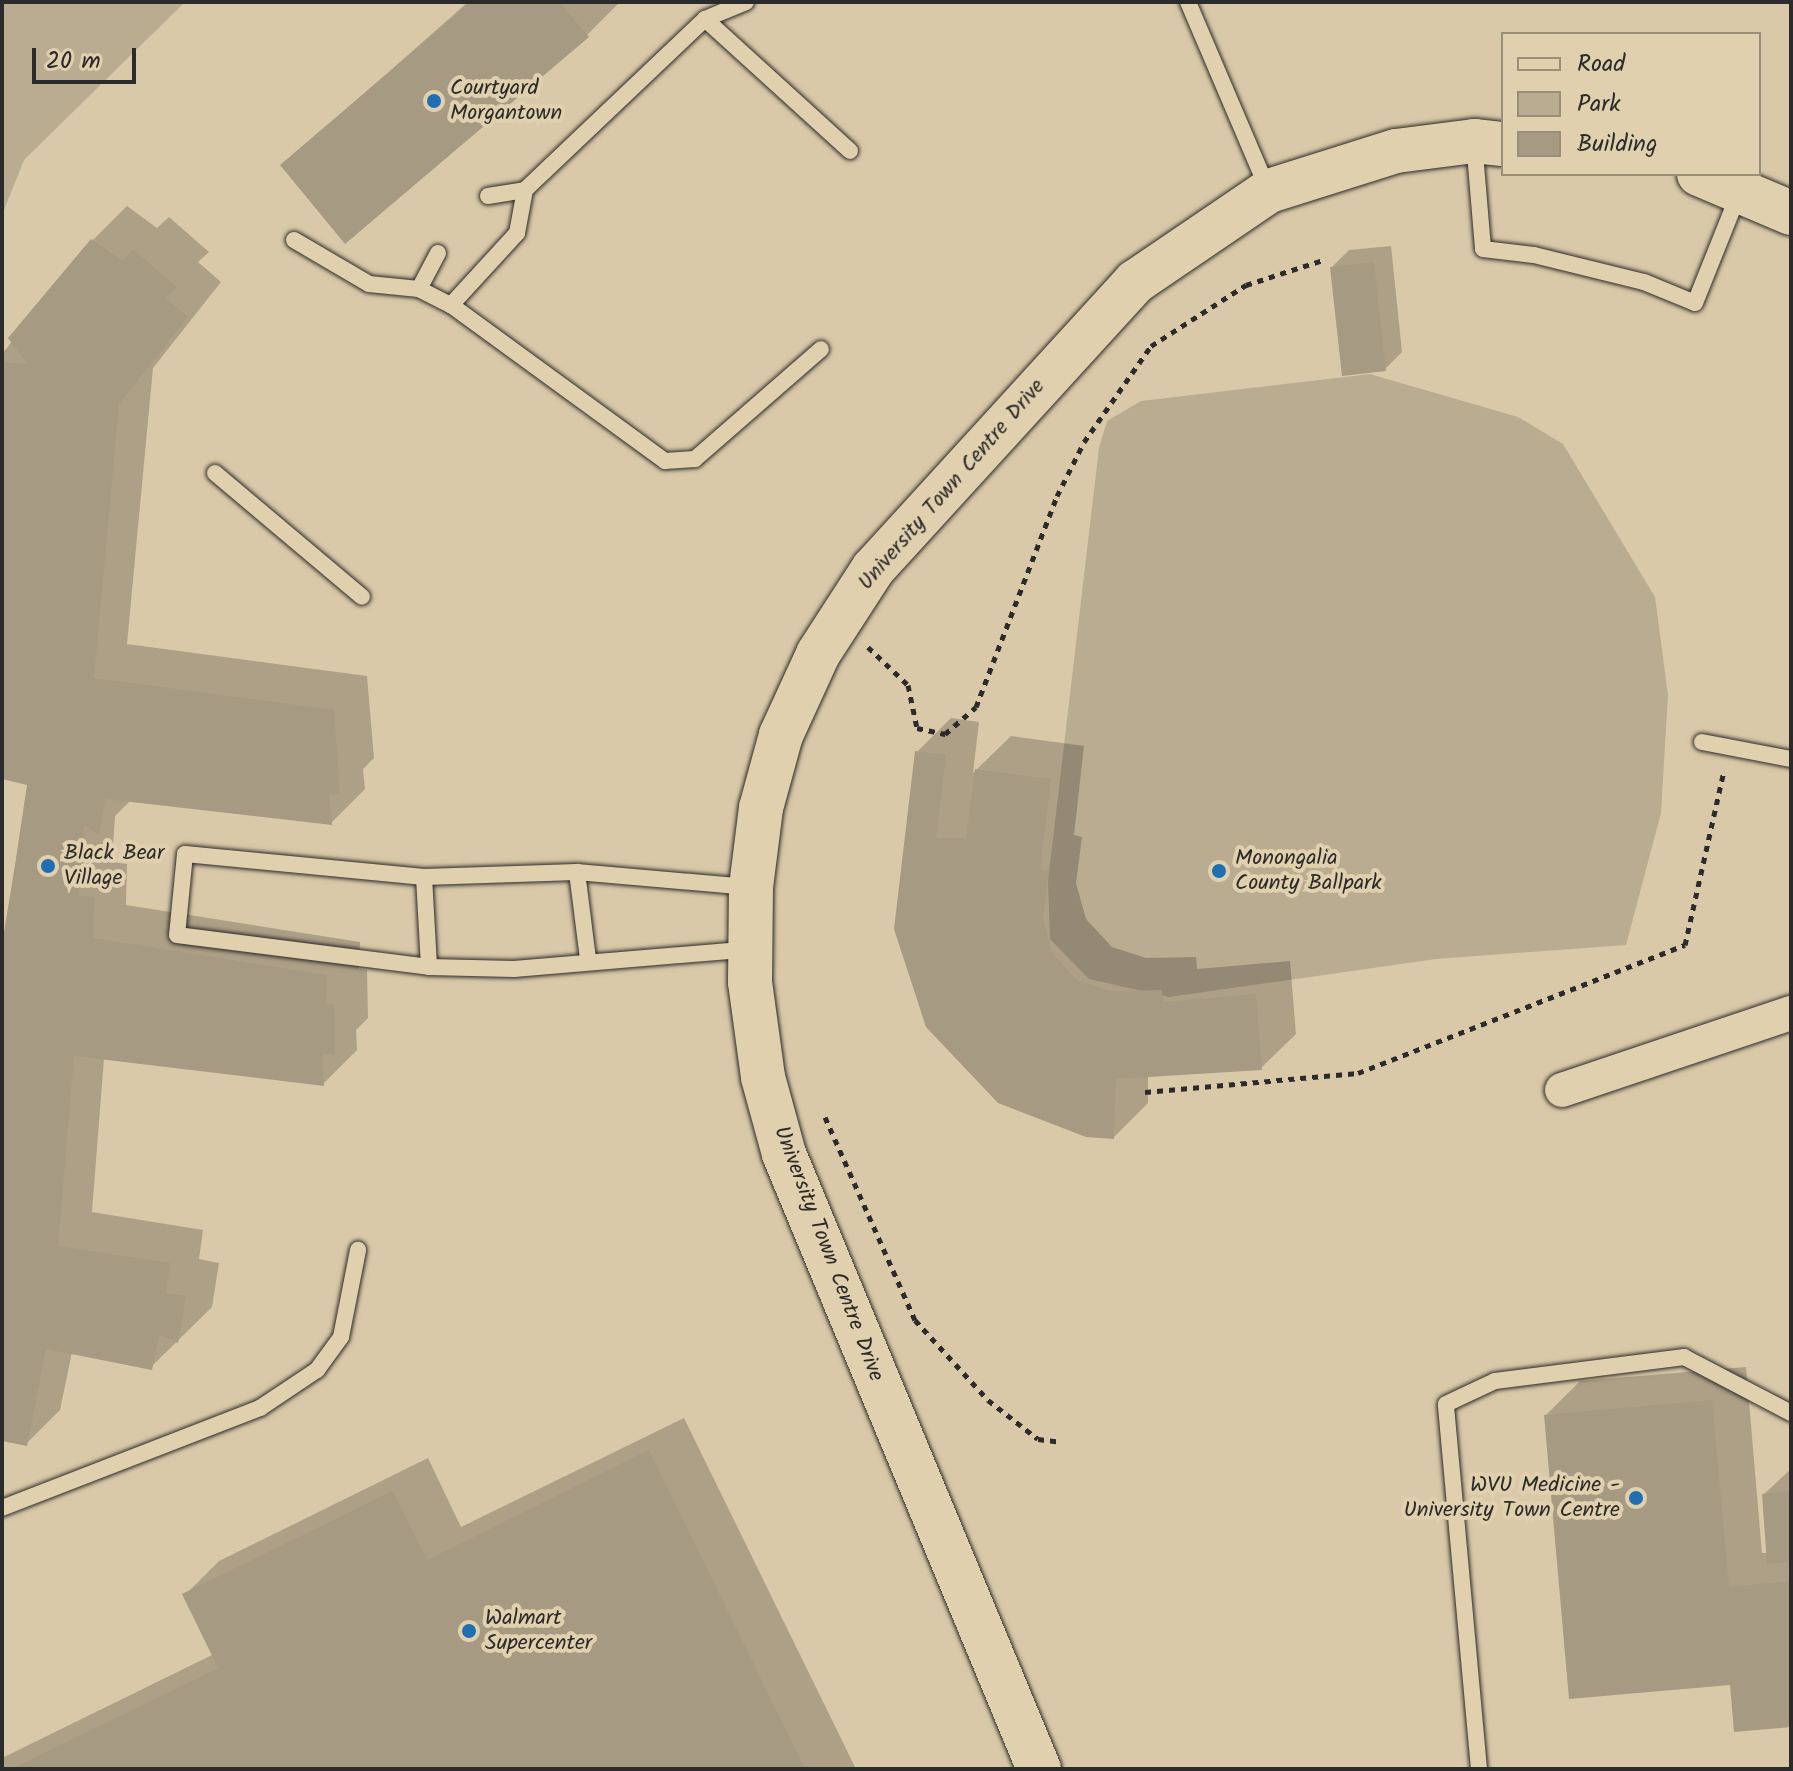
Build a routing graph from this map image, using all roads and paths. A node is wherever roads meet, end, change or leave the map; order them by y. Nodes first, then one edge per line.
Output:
1 (746, 2) edge
2 (1188, 2) edge
3 (705, 19) junction
4 (1489, 142) edge
5 (850, 151) dead end
6 (1704, 176) edge
7 (525, 190) junction
8 (1269, 191) junction
9 (1740, 191) junction
10 (488, 196) dead end
11 (1791, 213) edge
12 (294, 240) dead end
13 (438, 253) dead end
14 (1326, 259) dead end
15 (419, 289) junction
16 (451, 305) junction
17 (821, 349) dead end
18 (215, 473) dead end
19 (362, 597) dead end
20 (864, 644) dead end
21 (1702, 742) dead end
22 (1791, 759) edge
23 (1724, 769) dead end
24 (577, 872) junction
25 (424, 877) junction
26 (751, 887) junction
27 (750, 949) junction
28 (588, 959) junction
29 (429, 967) junction
30 (1791, 1013) edge
31 (1562, 1090) dead end
32 (1145, 1092) dead end
33 (825, 1117) dead end
34 (358, 1250) dead end
35 (1791, 1413) edge
36 (1062, 1442) dead end
37 (2, 1508) edge
38 (1039, 1769) edge
39 (1479, 1769) edge

1 - 3 lane
2 - 8 lane
3 - 5 lane
3 - 7 lane
4 - 8 street, University Town Centre Drive
4 - 9 lane
6 - 9 street
7 - 10 lane
7 - 16 lane
8 - 26 street, University Town Centre Drive
9 - 11 street
12 - 15 lane
13 - 15 lane
14 - 20 path
15 - 16 lane
16 - 17 lane
18 - 19 lane
21 - 22 lane
23 - 32 path
24 - 25 lane
24 - 26 lane
24 - 28 lane
25 - 29 lane
25 - 29 lane
26 - 27 street, University Town Centre Drive
27 - 28 lane
27 - 38 street, University Town Centre Drive
28 - 29 lane
30 - 31 street
33 - 36 path
34 - 37 lane
35 - 39 lane

